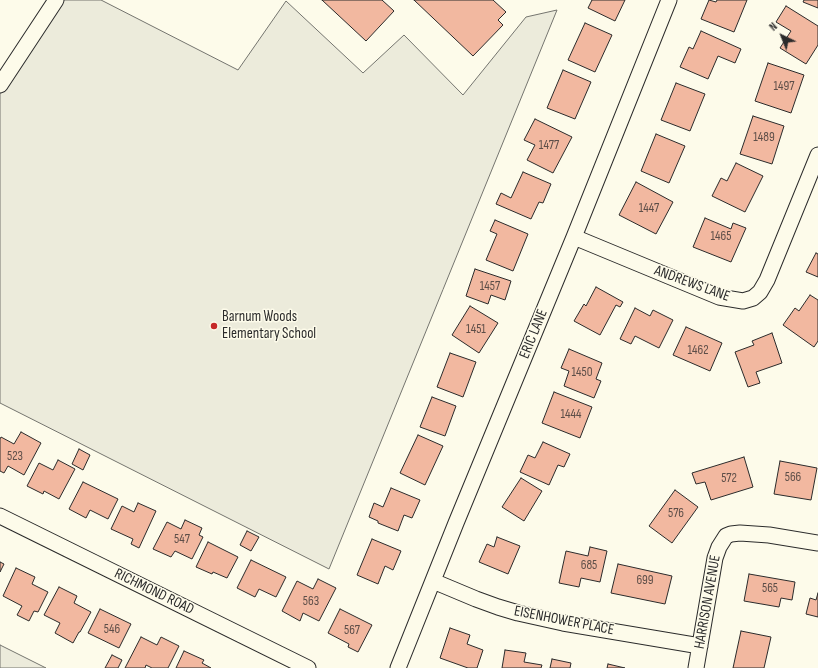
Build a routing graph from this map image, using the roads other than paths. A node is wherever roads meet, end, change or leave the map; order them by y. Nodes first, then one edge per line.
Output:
1 (56, 0) edge
2 (670, 0) edge
3 (0, 85) edge
4 (818, 154) edge
5 (574, 237) junction
6 (0, 516) edge
7 (818, 543) edge
8 (433, 582) junction
9 (700, 646) junction
10 (308, 668) edge
11 (398, 668) edge
12 (696, 668) edge

1 - 3 street
2 - 5 street, ERIC LANE
4 - 5 street, ANDREWS LANE
5 - 8 street, ERIC LANE
6 - 10 street, RICHMOND ROAD
7 - 9 street, HARRISON AVENUE
8 - 9 street, EISENHOWER PLACE
8 - 11 street, ERIC LANE
9 - 12 street, HARRISON AVENUE

